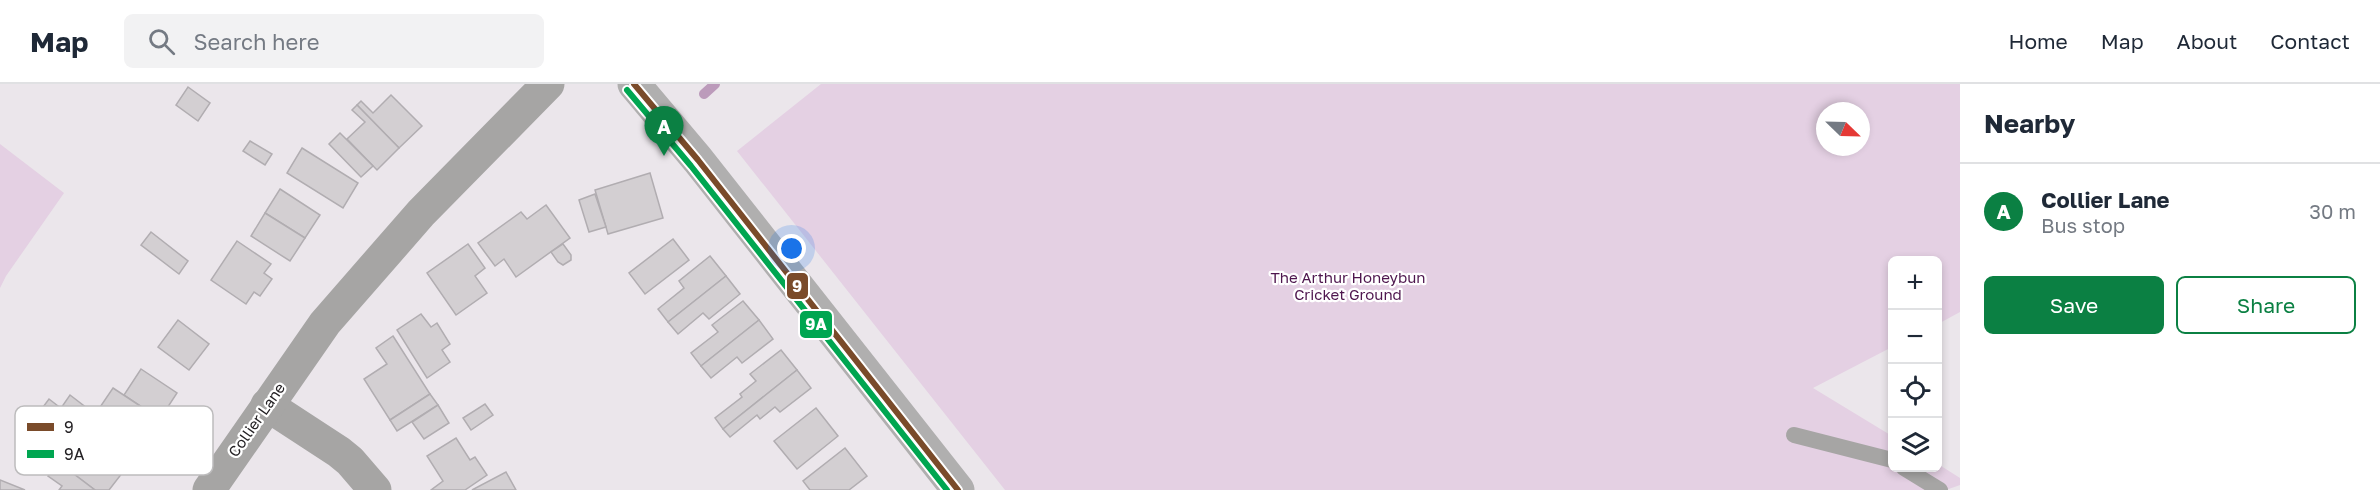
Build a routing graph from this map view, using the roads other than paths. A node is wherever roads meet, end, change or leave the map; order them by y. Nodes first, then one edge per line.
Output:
1 (548, 84) edge
2 (634, 84) edge
3 (267, 405) junction
4 (1794, 435) dead end
5 (1888, 459) edge
6 (1911, 472) edge
7 (209, 490) edge
8 (375, 490) edge
9 (958, 490) edge
10 (1940, 490) edge

1 - 3 street, Collier Lane
2 - 9 street
3 - 7 street, Collier Lane
3 - 8 street
4 - 5 lane
6 - 10 lane

